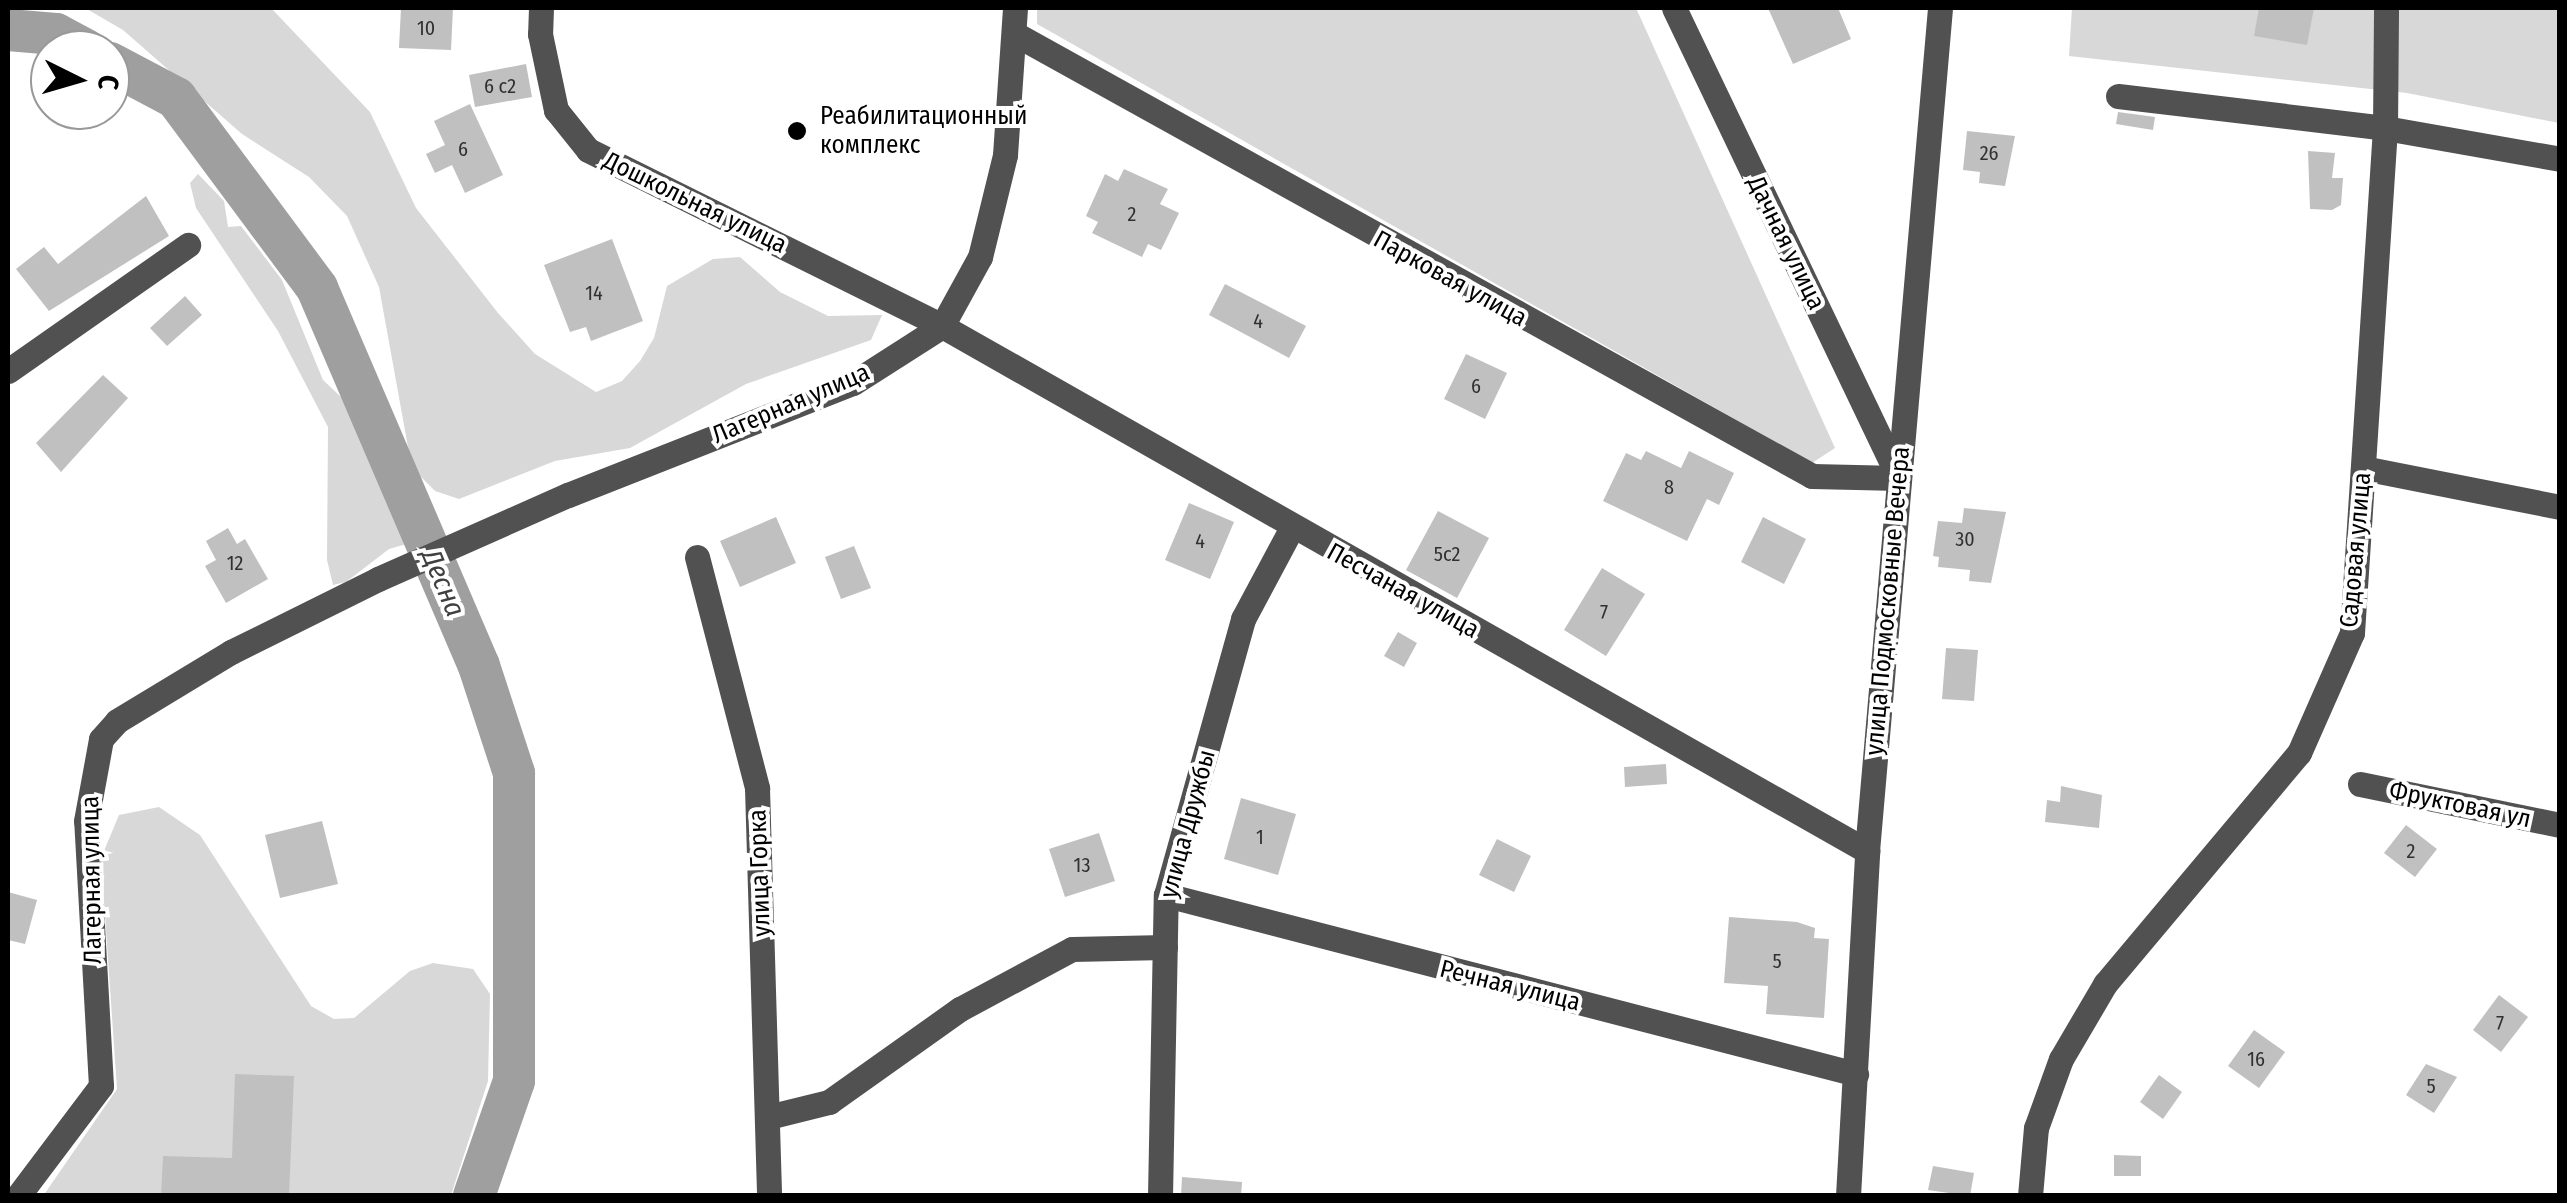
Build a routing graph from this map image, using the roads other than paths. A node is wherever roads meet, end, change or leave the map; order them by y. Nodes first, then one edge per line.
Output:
1 (541, 8) edge
2 (1015, 8) edge
3 (1674, 8) edge
4 (1940, 8) edge
5 (2386, 8) edge
6 (1015, 34) junction
7 (2118, 96) dead end
8 (2385, 118) junction
9 (2560, 159) edge
10 (188, 245) dead end
11 (942, 326) junction
12 (8, 371) edge
13 (2363, 468) junction
14 (1898, 478) junction
15 (2560, 507) edge
16 (1291, 529) junction
17 (696, 558) dead end
18 (2360, 784) dead end
19 (2560, 825) edge
20 (1867, 851) junction
21 (1166, 896) junction
22 (1165, 947) junction
23 (1856, 1074) junction
24 (768, 1118) junction
25 (18, 1196) edge
26 (769, 1196) edge
27 (1160, 1196) edge
28 (1848, 1196) edge
29 (2030, 1196) edge

1 - 11 street, Дошкольная улица
2 - 6 street, Лагерная улица
3 - 14 street, Дачная улица
4 - 14 street, улица Подмосковные Вечера
5 - 8 street, Садовая улица
6 - 11 street, Лагерная улица
6 - 14 street, Парковая улица
7 - 8 street
8 - 9 street
8 - 13 street, Садовая улица
10 - 12 street
11 - 16 street, Песчаная улица
11 - 25 street, Лагерная улица
13 - 15 street
13 - 29 street, Садовая улица
14 - 20 street, улица Подмосковные Вечера
16 - 20 street, Песчаная улица
16 - 21 street, улица Дружбы
17 - 24 street, улица Горка
18 - 19 street, Фруктовая ул
20 - 23 street, улица Подмосковные Вечера
21 - 22 street, улица Дружбы
21 - 23 street, Речная улица
22 - 24 street
22 - 27 street, улица Дружбы
23 - 28 street, улица Подмосковные Вечера
24 - 26 street, улица Горка

